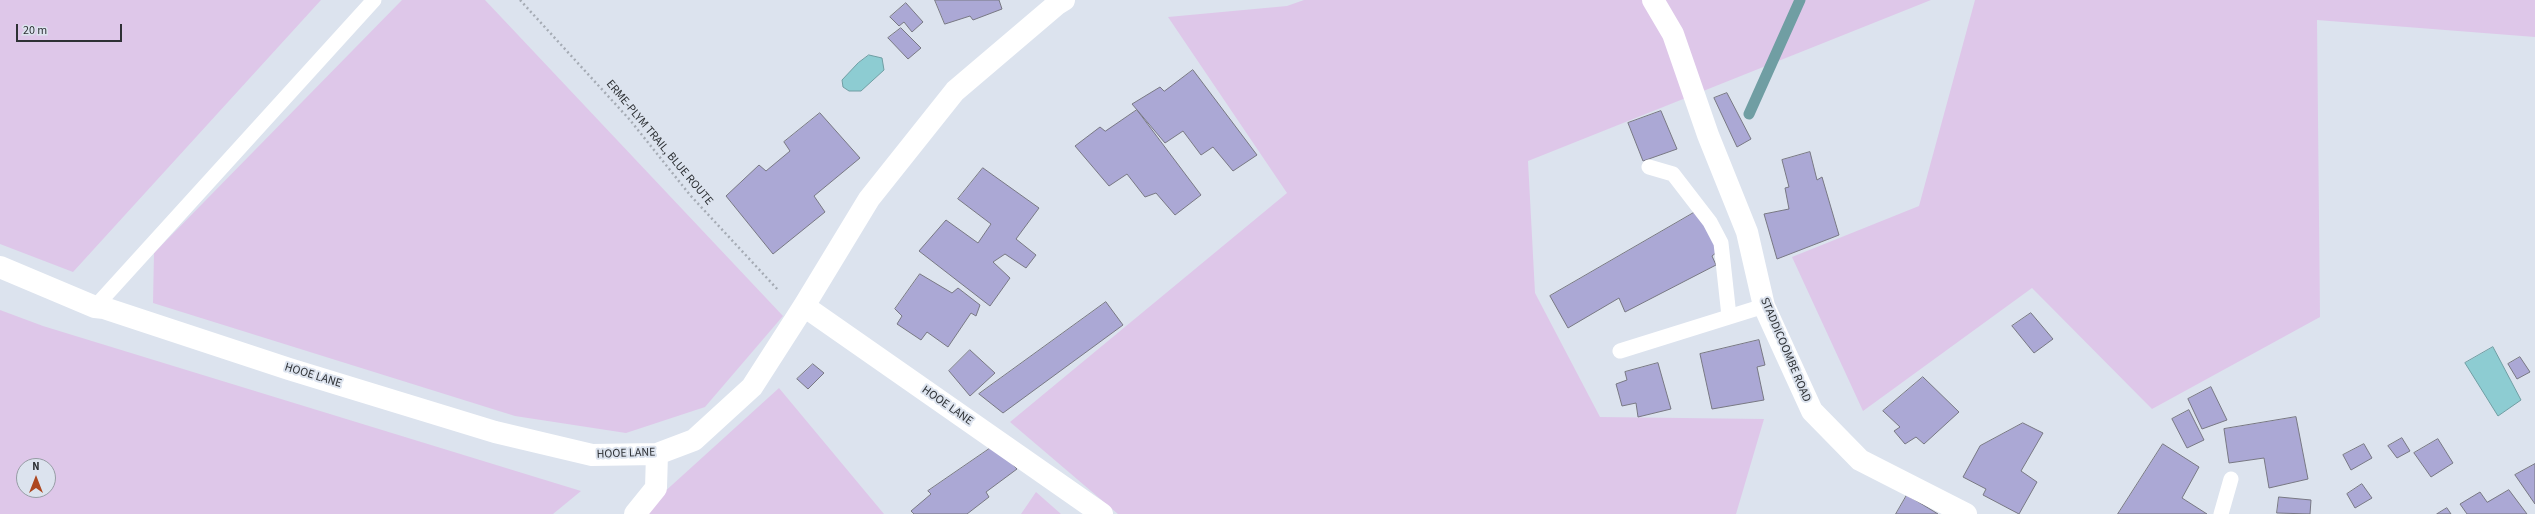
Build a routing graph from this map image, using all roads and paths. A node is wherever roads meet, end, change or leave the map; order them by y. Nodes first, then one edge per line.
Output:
1 (374, 0) edge
2 (520, 0) edge
3 (1064, 0) edge
4 (1654, 0) edge
5 (1649, 167) dead end
6 (0, 267) edge
7 (785, 297) dead end
8 (804, 306) junction
9 (1764, 306) junction
10 (95, 307) junction
11 (1729, 316) junction
12 (1620, 351) dead end
13 (657, 454) junction
14 (2231, 479) dead end
15 (635, 514) edge
16 (1102, 514) edge
17 (1966, 514) edge
18 (2221, 514) edge

1 - 10 lane
2 - 7 path, ERME-PLYM TRAIL, BLUE ROUTE
3 - 8 street
4 - 9 street, STADDICOOMBE ROAD
5 - 11 lane
6 - 10 street, HOOE LANE
8 - 13 street, HOOE LANE
8 - 16 street, HOOE LANE
9 - 11 lane
9 - 17 street, STADDICOOMBE ROAD
10 - 13 street, HOOE LANE
11 - 12 lane
13 - 15 street
14 - 18 lane

